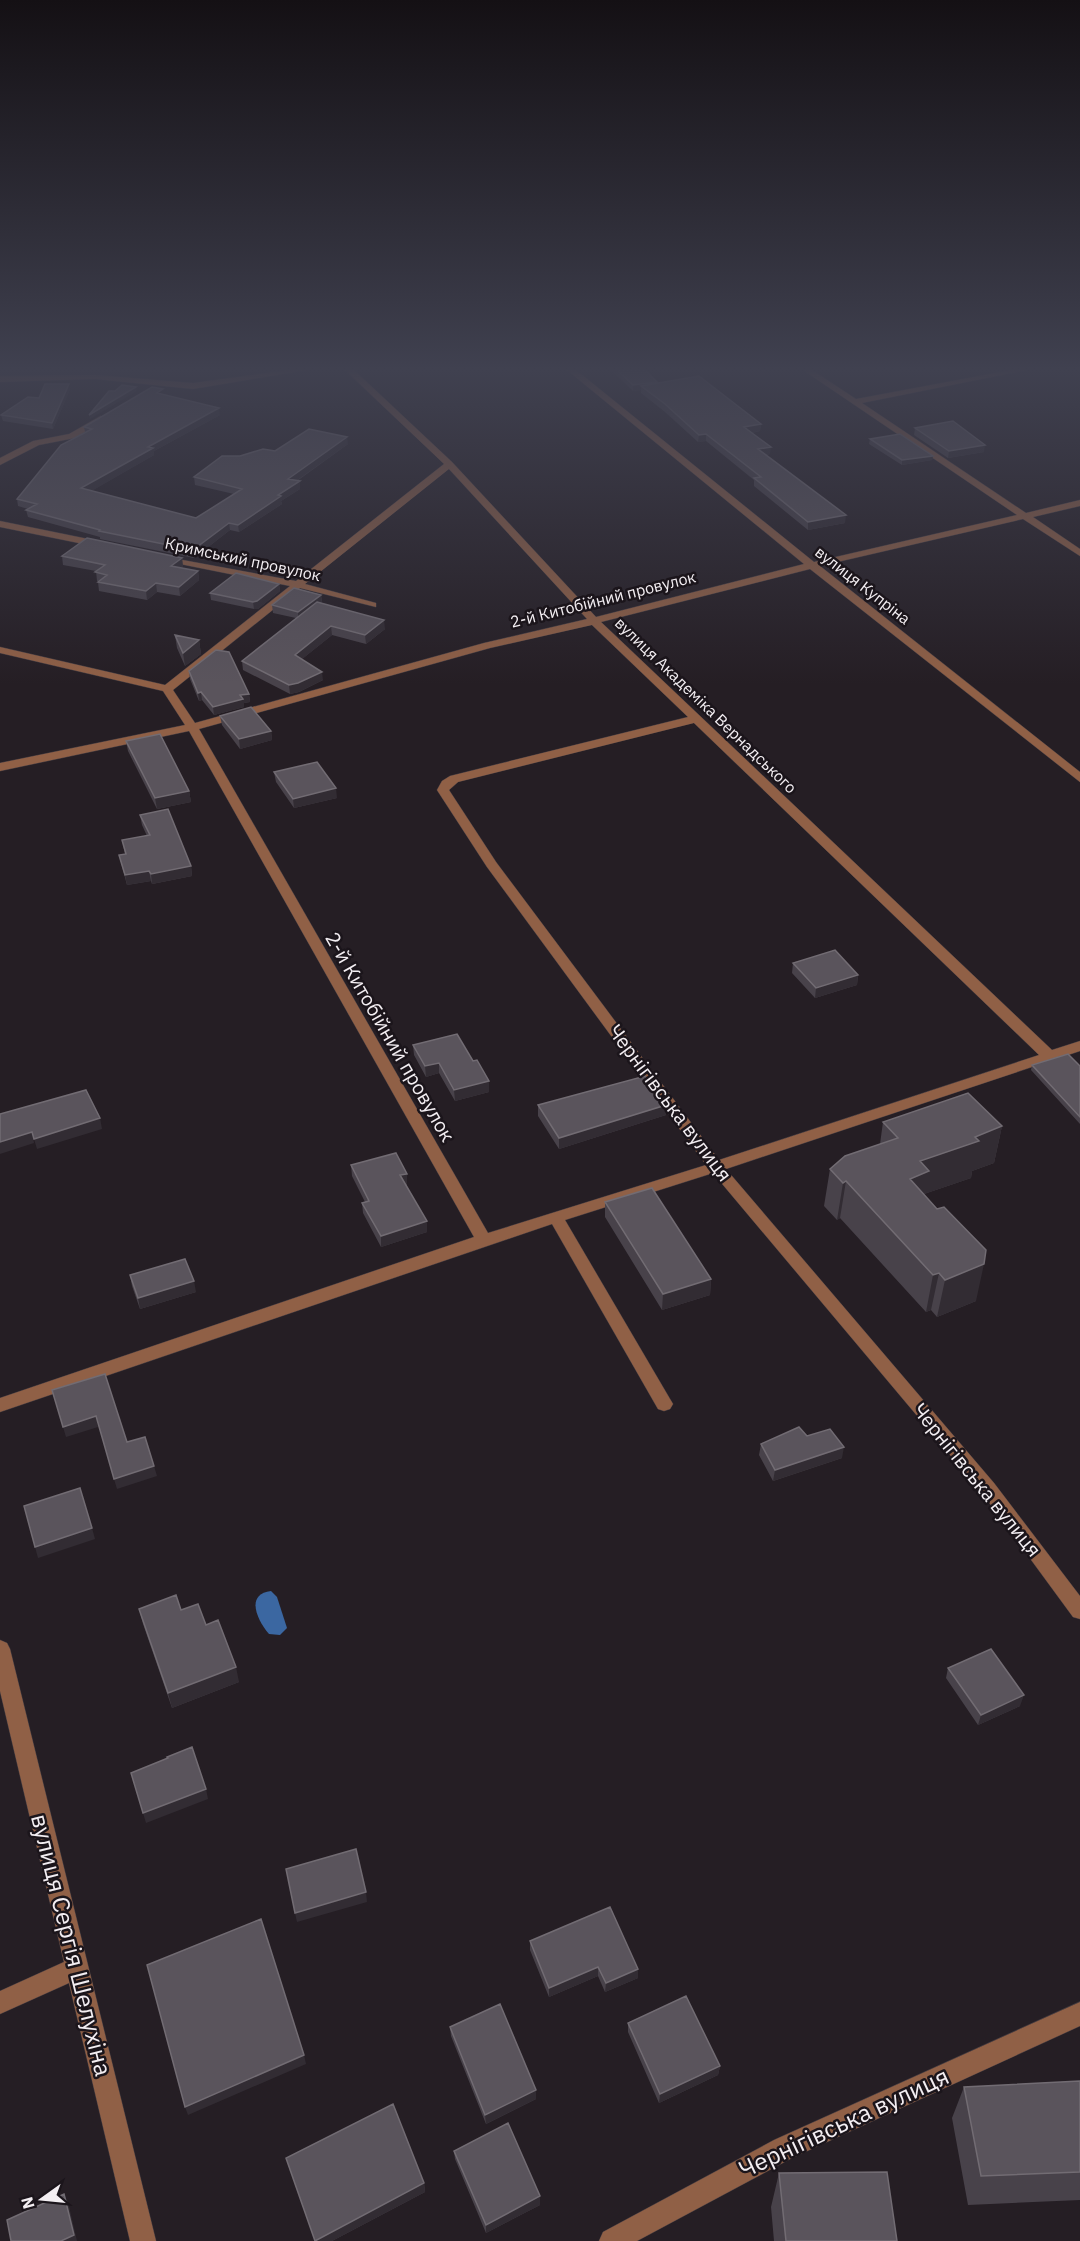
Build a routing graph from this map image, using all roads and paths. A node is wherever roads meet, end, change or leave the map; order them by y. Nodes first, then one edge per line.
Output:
1 (436, 475) edge
2 (459, 475) edge
3 (700, 475) edge
4 (964, 475) edge
5 (1080, 503) edge
6 (1026, 516) junction
7 (0, 524) edge
8 (116, 548) edge
9 (1080, 552) edge
10 (150, 555) edge
11 (812, 566) junction
12 (299, 585) junction
13 (372, 605) dead end
14 (594, 621) junction
15 (0, 650) edge
16 (167, 689) junction
17 (696, 719) junction
18 (192, 727) junction
19 (0, 767) edge
20 (1080, 778) edge
21 (1080, 1046) edge
22 (1049, 1056) junction
23 (716, 1167) junction
24 (556, 1218) junction
25 (484, 1240) junction
26 (664, 1404) dead end
27 (0, 1405) edge
28 (1080, 1611) edge
29 (1, 1655) edge
30 (77, 1968) junction
31 (0, 2003) edge
32 (1080, 2014) edge
33 (143, 2241) edge
34 (612, 2241) edge

1 - 12 street
2 - 14 street, вулиця Академіка Вернадського
3 - 11 street, вулиця Купріна
4 - 6 street
5 - 6 street, 2-й Китобійний провулок
6 - 9 street
6 - 11 street, 2-й Китобійний провулок
7 - 8 street
10 - 12 street, Кримський провулок
11 - 14 street, 2-й Китобійний провулок
11 - 20 street, вулиця Купріна
12 - 13 street, Кримський провулок
12 - 16 street
14 - 17 street, вулиця Академіка Вернадського
14 - 18 street, 2-й Китобійний провулок
15 - 16 street
16 - 18 street
17 - 22 street, вулиця Академіка Вернадського
17 - 23 street, Чернігівська вулиця
18 - 19 street, 2-й Китобійний провулок
18 - 25 street, 2-й Китобійний провулок
21 - 22 street
22 - 23 street
23 - 24 street
23 - 28 street, Чернігівська вулиця
24 - 25 street
24 - 26 street
25 - 27 street
29 - 30 street, вулиця Сергія Шелухіна
30 - 31 street
30 - 33 street, вулиця Сергія Шелухіна
32 - 34 street, Чернігівська вулиця

